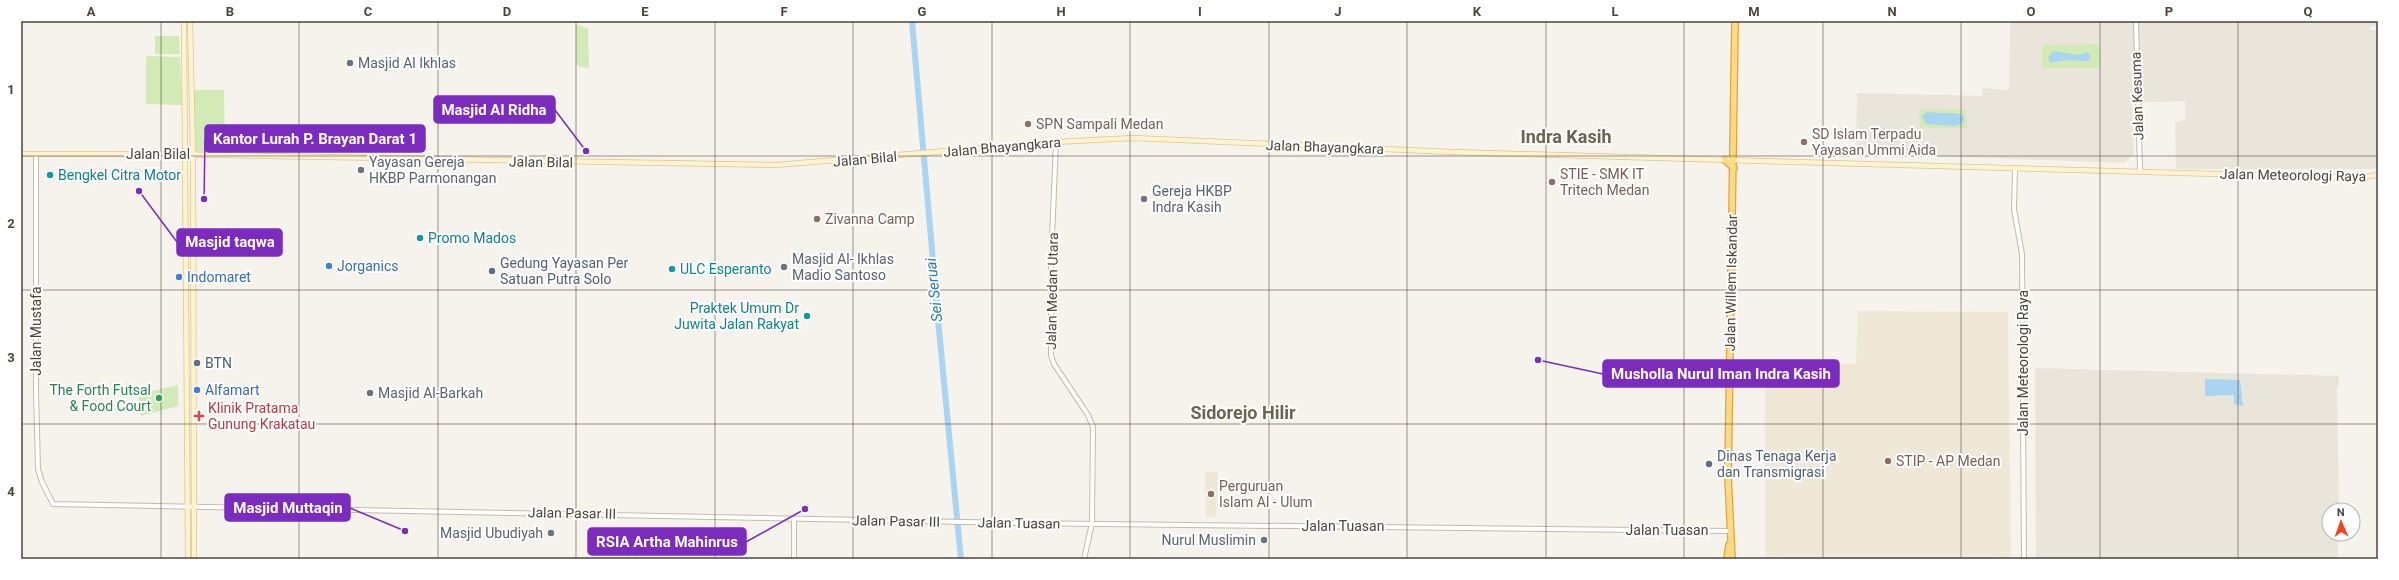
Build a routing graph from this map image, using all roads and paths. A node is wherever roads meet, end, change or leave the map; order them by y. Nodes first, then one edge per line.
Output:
1 (184, 21) edge
2 (190, 21) edge
3 (1735, 21) edge
4 (2136, 21) edge
5 (1056, 142) junction
6 (21, 154) edge
7 (36, 154) junction
8 (185, 154) junction
9 (193, 154) junction
10 (918, 154) joint
11 (1725, 160) junction
12 (1734, 160) junction
13 (1734, 168) junction
14 (2016, 168) junction
15 (2140, 171) junction
16 (2378, 175) edge
17 (53, 504) joint
18 (188, 506) junction
19 (195, 506) junction
20 (794, 519) junction
21 (956, 522) joint
22 (1092, 523) junction
23 (1730, 531) junction
24 (1730, 544) junction
25 (188, 559) edge
26 (194, 559) edge
27 (794, 559) edge
28 (1084, 559) edge
29 (1727, 559) edge
30 (1732, 559) edge
31 (2024, 559) edge

1 - 8 main road
2 - 9 main road
3 - 12 highway, Jalan Willem Iskandar
4 - 15 street, Jalan Kesuma
5 - 10 main road, Jalan Bhayangkara
5 - 11 main road, Jalan Bhayangkara
5 - 22 street, Jalan Medan Utara
6 - 7 main road, Jalan Bilal
7 - 8 main road, Jalan Bilal
7 - 17 street, Jalan Mustafa
8 - 9 main road, Jalan Bilal
8 - 18 main road
9 - 10 main road, Jalan Bilal
9 - 19 main road
11 - 12 main road, Jalan Bhayangkara
11 - 13 highway
12 - 13 highway, Jalan Willem Iskandar
12 - 14 main road, Jalan Meteorologi Raya
13 - 23 highway, Jalan Willem Iskandar
14 - 15 main road, Jalan Meteorologi Raya
14 - 31 street, Jalan Meteorologi Raya
15 - 16 main road, Jalan Meteorologi Raya
17 - 18 street, Jalan Pasar III
18 - 19 street, Jalan Pasar III
18 - 25 main road
19 - 20 street, Jalan Pasar III
19 - 26 main road
20 - 21 street, Jalan Pasar III
20 - 27 street
21 - 22 street, Jalan Tuasan
22 - 23 street, Jalan Tuasan
22 - 28 street, Jalan Medan Utara
23 - 24 highway, Jalan Willem Iskandar
24 - 29 highway, Jalan Willem Iskandar
24 - 30 highway, Jalan Willem Iskandar

